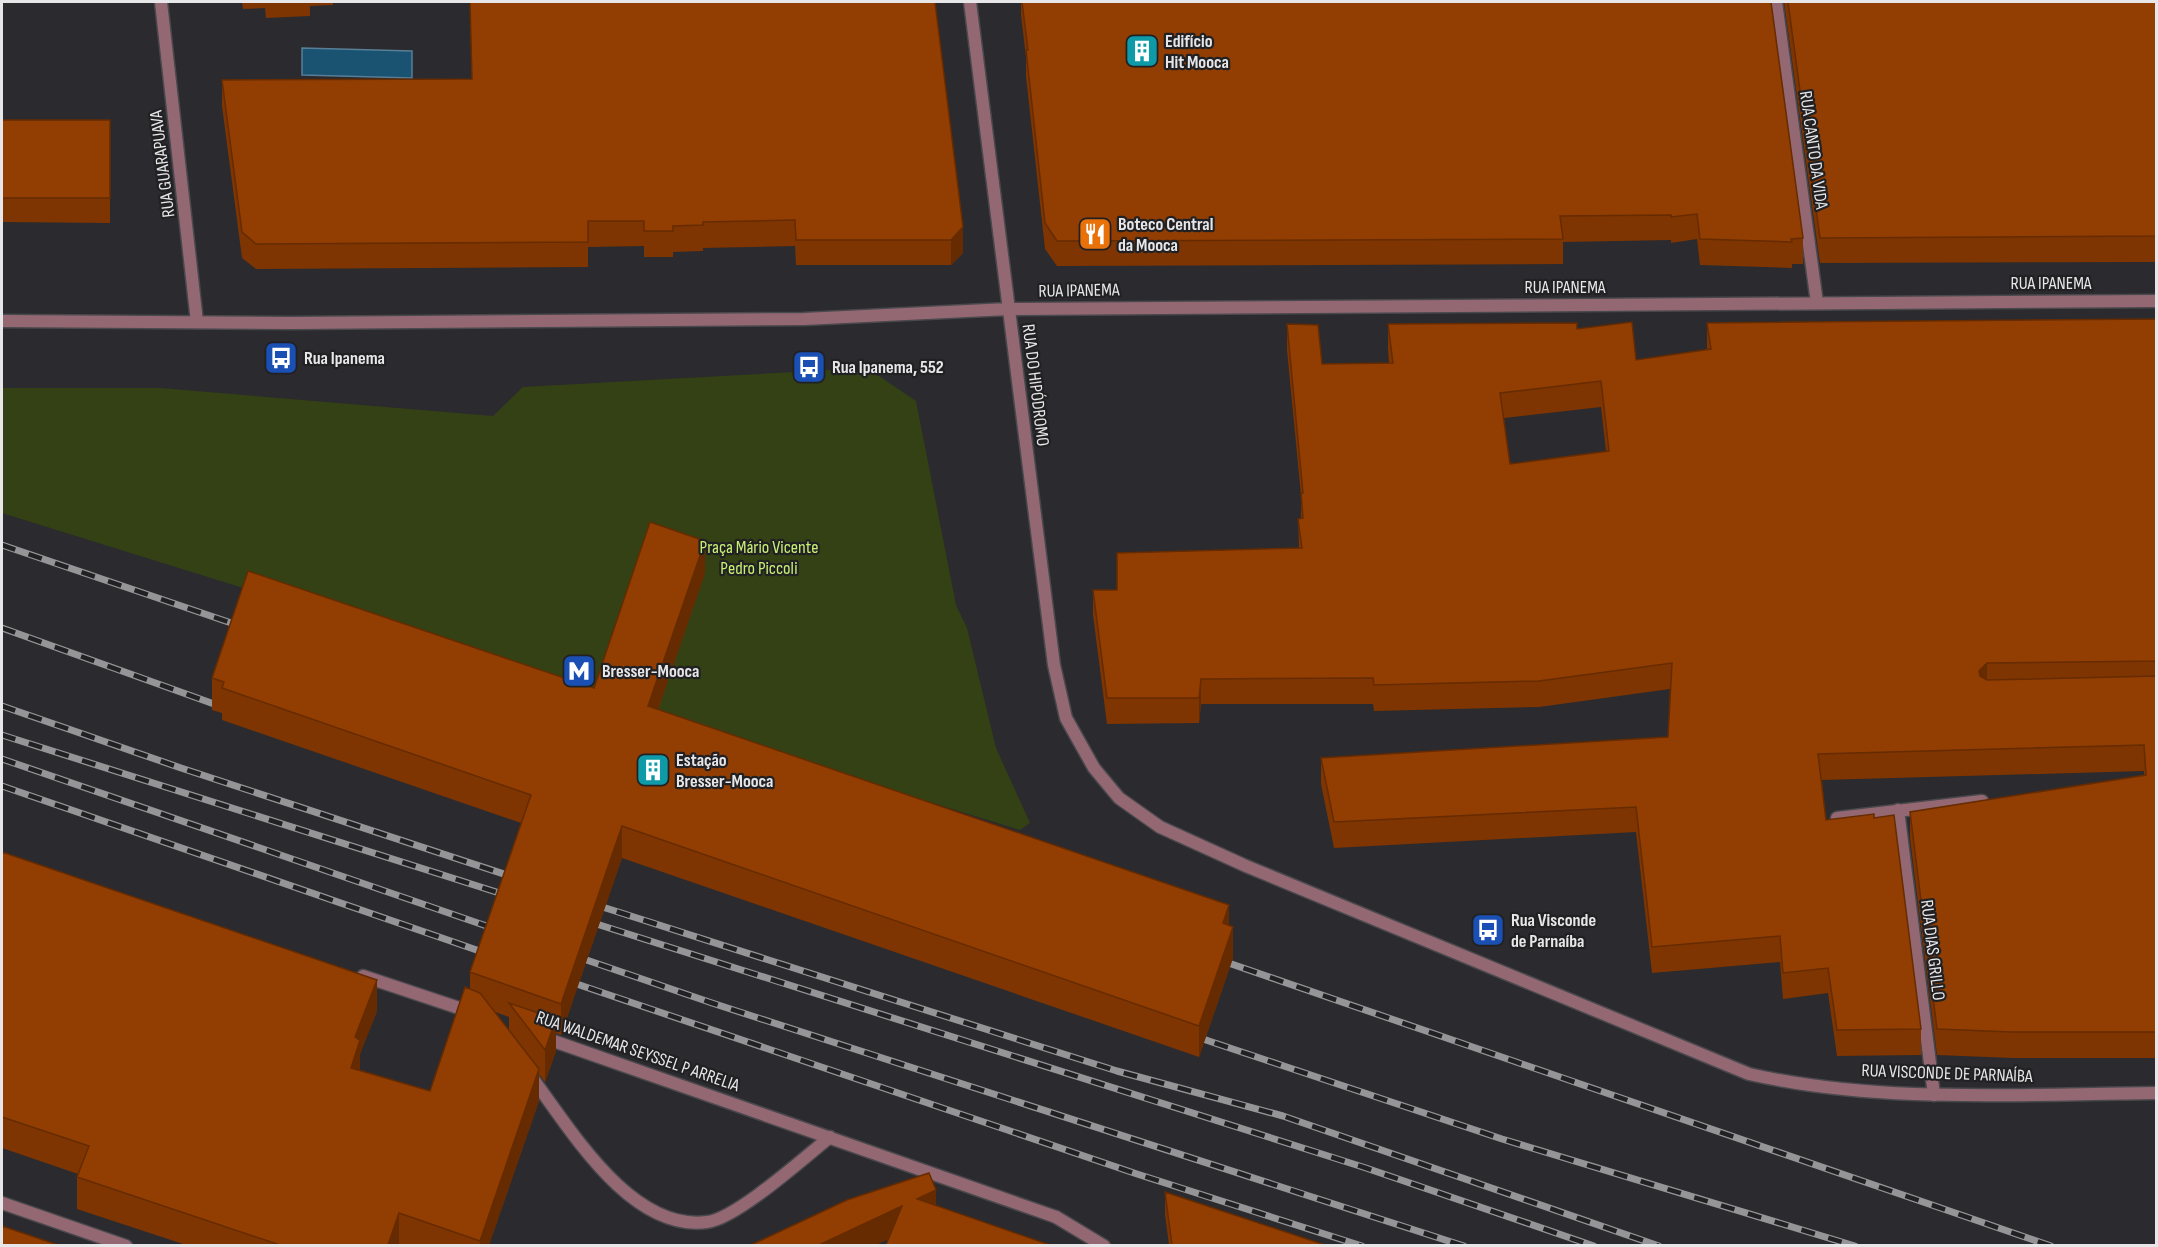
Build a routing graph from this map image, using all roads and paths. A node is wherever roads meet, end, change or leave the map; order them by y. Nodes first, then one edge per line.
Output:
1 (161, 2) edge
2 (970, 2) edge
3 (1776, 2) edge
4 (2157, 301) edge
5 (1817, 303) junction
6 (1008, 309) junction
7 (2, 321) edge
8 (197, 322) junction
9 (1054, 665) joint
10 (1982, 801) edge
11 (1898, 810) junction
12 (1837, 818) edge
13 (354, 973) edge
14 (485, 1017) edge
15 (530, 1032) edge
16 (520, 1062) edge
17 (2157, 1093) edge
18 (1934, 1095) junction
19 (830, 1137) junction
20 (2, 1203) edge
21 (126, 1245) edge
22 (1104, 1245) edge

1 - 8 street, RUA GUARAPUAVA
2 - 6 street, RUA DO HIPÓDROMO
3 - 5 street, RUA CANTO DA VIDA
4 - 5 street, RUA IPANEMA
5 - 6 street, RUA IPANEMA
6 - 8 street, RUA IPANEMA
6 - 9 street, RUA DO HIPÓDROMO
7 - 8 street, RUA IPANEMA
9 - 18 street, RUA VISCONDE DE PARNAÍBA
10 - 11 street
11 - 12 street
11 - 18 street, RUA DIAS GRILLO
13 - 14 street
15 - 19 street, RUA WALDEMAR SEYSSEL P ARRELIA
16 - 19 street
17 - 18 street, RUA VISCONDE DE PARNAÍBA
19 - 22 street, RUA WALDEMAR SEYSSEL P ARRELIA
20 - 21 street

